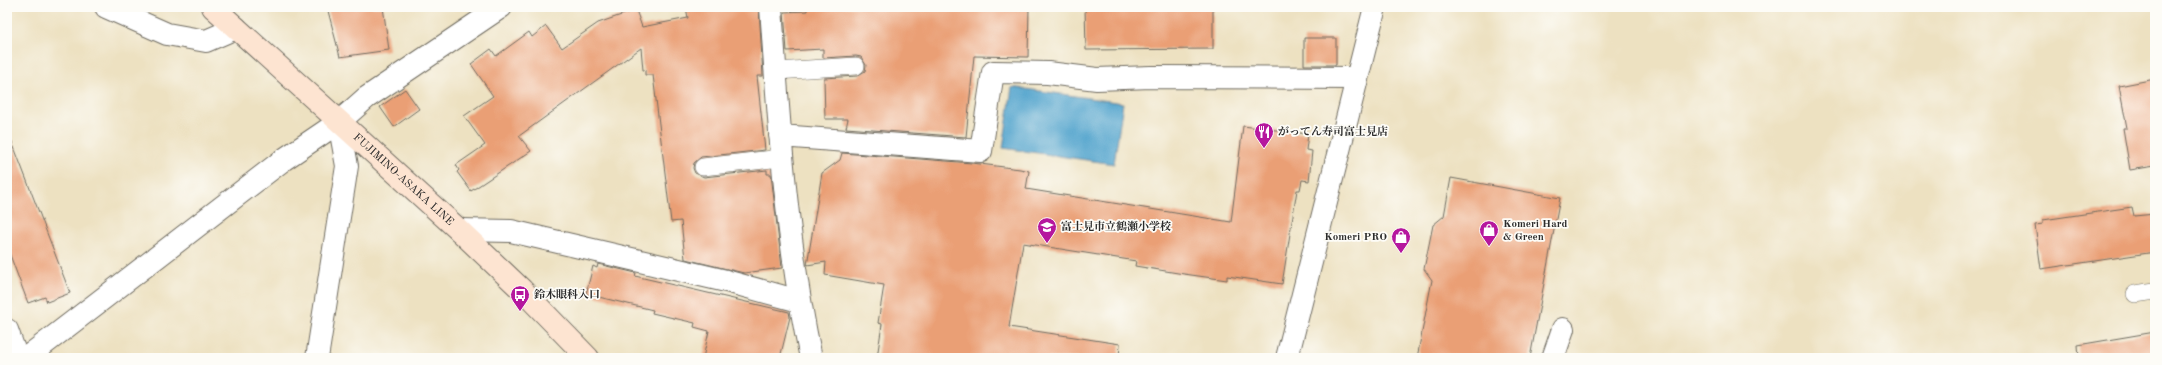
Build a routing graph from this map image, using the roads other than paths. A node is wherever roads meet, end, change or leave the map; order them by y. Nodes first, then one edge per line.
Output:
1 (106, 7) edge
2 (213, 7) edge
3 (501, 7) edge
4 (771, 7) edge
5 (1375, 7) edge
6 (236, 28) junction
7 (856, 66) dead end
8 (776, 71) junction
9 (1357, 78) junction
10 (339, 122) junction
11 (780, 136) junction
12 (781, 158) junction
13 (703, 167) dead end
14 (460, 230) junction
15 (2155, 291) edge
16 (2135, 294) dead end
17 (799, 301) junction
18 (1563, 329) dead end
19 (7, 330) edge
20 (17, 358) edge
21 (26, 358) edge
22 (317, 358) edge
23 (588, 358) edge
24 (811, 358) edge
25 (1287, 358) edge
26 (1554, 358) edge

1 - 6 street
2 - 6 main road, FUJIMINO-ASAKA LINE
3 - 10 street
4 - 8 street
5 - 9 street
6 - 10 main road, FUJIMINO-ASAKA LINE
7 - 8 lane
8 - 11 street
9 - 11 street
9 - 25 street
10 - 14 main road, FUJIMINO-ASAKA LINE
10 - 21 street
10 - 22 street
11 - 12 street
12 - 13 lane
12 - 17 street
14 - 17 street
14 - 23 main road, FUJIMINO-ASAKA LINE
15 - 16 lane
17 - 24 street
18 - 26 street
19 - 20 street

